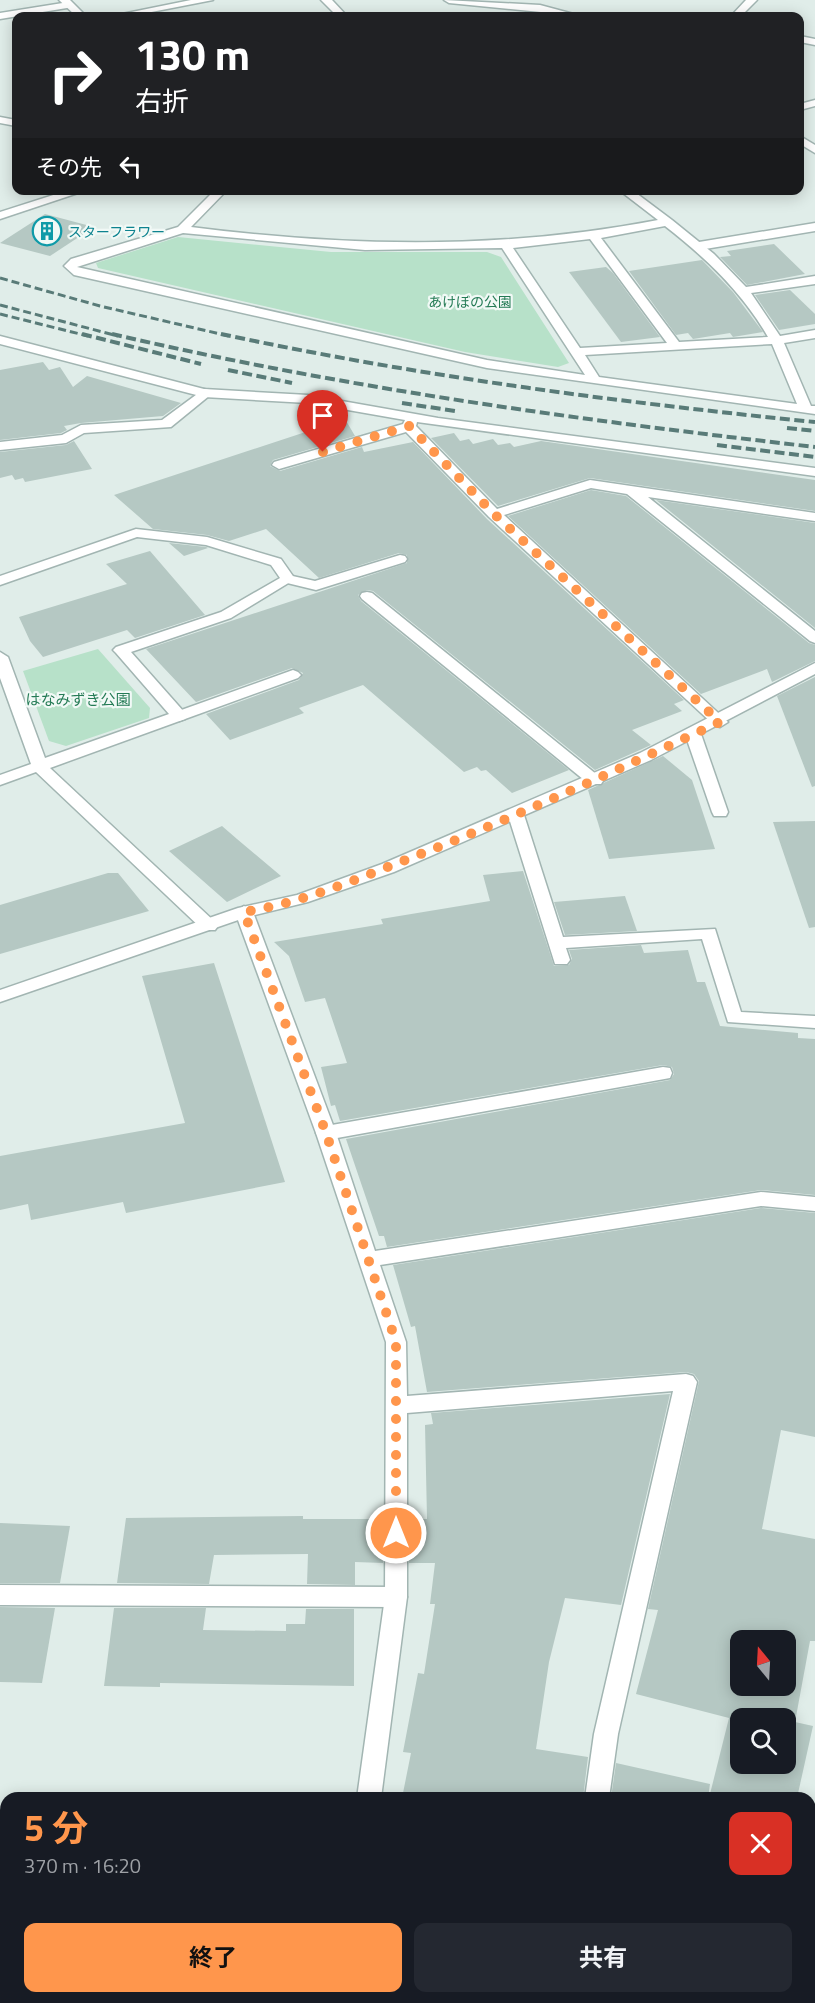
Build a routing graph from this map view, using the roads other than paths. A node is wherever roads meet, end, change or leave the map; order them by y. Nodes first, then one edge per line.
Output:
1 (208, 0) edge
2 (326, 0) edge
3 (449, 0) edge
4 (567, 0) edge
5 (752, 0) edge
6 (67, 2) edge
7 (552, 10) junction
8 (19, 12) edge
9 (140, 12) edge
10 (338, 12) edge
11 (546, 12) edge
12 (560, 12) edge
13 (740, 12) edge
14 (66, 195) edge
15 (217, 195) edge
16 (631, 195) edge
17 (0, 216) edge
18 (668, 222) junction
19 (815, 227) edge
20 (182, 229) junction
21 (594, 236) junction
22 (699, 246) junction
23 (507, 247) junction
24 (815, 280) edge
25 (743, 291) junction
26 (815, 334) edge
27 (1, 339) edge
28 (776, 340) junction
29 (676, 346) junction
30 (576, 352) junction
31 (595, 380) junction
32 (204, 393) junction
33 (810, 409) edge
34 (411, 422) junction
35 (0, 446) edge
36 (279, 465) dead end
37 (815, 472) edge
38 (631, 490) junction
39 (494, 514) junction
40 (815, 517) edge
41 (400, 559) dead end
42 (288, 579) junction
43 (0, 581) edge
44 (368, 596) dead end
45 (815, 638) edge
46 (0, 657) edge
47 (815, 668) edge
48 (293, 675) dead end
49 (179, 716) junction
50 (720, 722) junction
51 (693, 735) junction
52 (40, 767) junction
53 (0, 780) edge
54 (595, 781) junction
55 (720, 812) dead end
56 (516, 814) junction
57 (244, 912) junction
58 (209, 926) junction
59 (555, 943) junction
60 (561, 960) dead end
61 (0, 996) edge
62 (815, 1022) edge
63 (663, 1073) dead end
64 (326, 1133) junction
65 (815, 1204) edge
66 (369, 1259) junction
67 (397, 1404) junction
68 (0, 1594) edge
69 (396, 1597) junction
70 (370, 1792) edge
71 (598, 1792) edge

1 - 9 street
2 - 10 street
3 - 7 street
4 - 7 street
5 - 13 street
6 - 8 street
7 - 11 street
7 - 12 street
14 - 17 street
15 - 20 street
16 - 18 street
18 - 21 street
18 - 22 street
19 - 22 street
20 - 23 street
20 - 31 street
21 - 23 street
21 - 29 street
22 - 25 street
23 - 30 street
24 - 25 street
25 - 28 street
26 - 28 street
27 - 32 street
28 - 29 street
28 - 33 street
29 - 30 street
30 - 31 street
31 - 33 street
32 - 34 street
32 - 35 street
34 - 36 street
34 - 37 street
34 - 39 street
38 - 39 street
38 - 40 street
38 - 45 street
39 - 50 street
41 - 42 street
42 - 43 street
42 - 49 street
44 - 54 street
46 - 52 street
47 - 50 street
48 - 49 street
49 - 52 street
50 - 51 street
51 - 54 street
51 - 55 street
52 - 53 street
52 - 58 street
54 - 56 street
56 - 57 street
56 - 59 street
57 - 58 street
57 - 64 street
58 - 61 street
59 - 60 street
59 - 62 street
63 - 64 street
64 - 66 street
65 - 66 street
66 - 67 street
67 - 69 street
67 - 71 street
68 - 69 street
69 - 70 street

